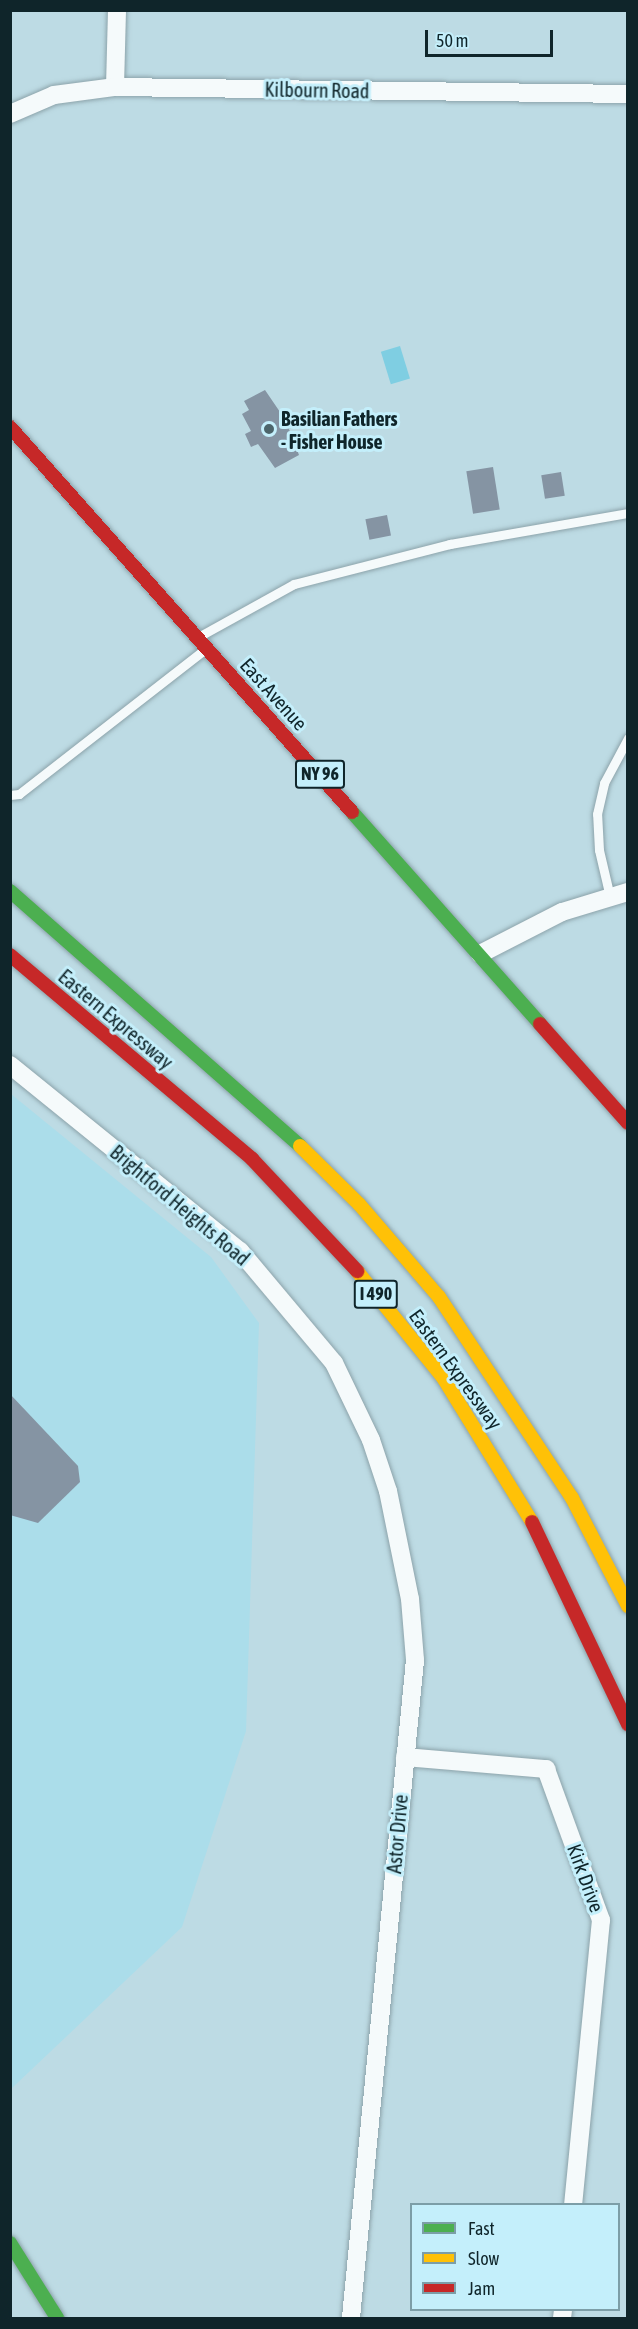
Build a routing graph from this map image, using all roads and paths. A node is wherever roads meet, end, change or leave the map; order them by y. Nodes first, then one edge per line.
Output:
1 (117, 10) edge
2 (116, 87) junction
3 (627, 94) edge
4 (10, 114) edge
5 (10, 427) edge
6 (627, 513) edge
7 (202, 642) junction
8 (627, 738) edge
9 (10, 795) edge
10 (10, 891) edge
11 (619, 894) edge
12 (480, 954) junction
13 (10, 955) edge
14 (10, 1065) edge
15 (627, 1123) edge
16 (334, 1363) joint
17 (627, 1606) edge
18 (627, 1724) edge
19 (405, 1757) junction
20 (573, 2203) edge
21 (10, 2243) edge
22 (57, 2319) edge
23 (351, 2319) edge

1 - 2 street
2 - 3 street, Kilbourn Road
2 - 4 street, Kilbourn Road
5 - 7 main road, East Avenue / NY 96
6 - 7 lane
7 - 9 lane
7 - 12 main road, East Avenue / NY 96
8 - 11 lane
10 - 17 main road, Eastern Expressway / I 490
11 - 12 street
12 - 15 main road, East Avenue / NY 96
13 - 18 main road, Eastern Expressway / I 490
14 - 16 street, Brightford Heights Road
16 - 19 street, Astor Drive
19 - 20 street, Kirk Drive
19 - 23 street, Astor Drive
21 - 22 main road

